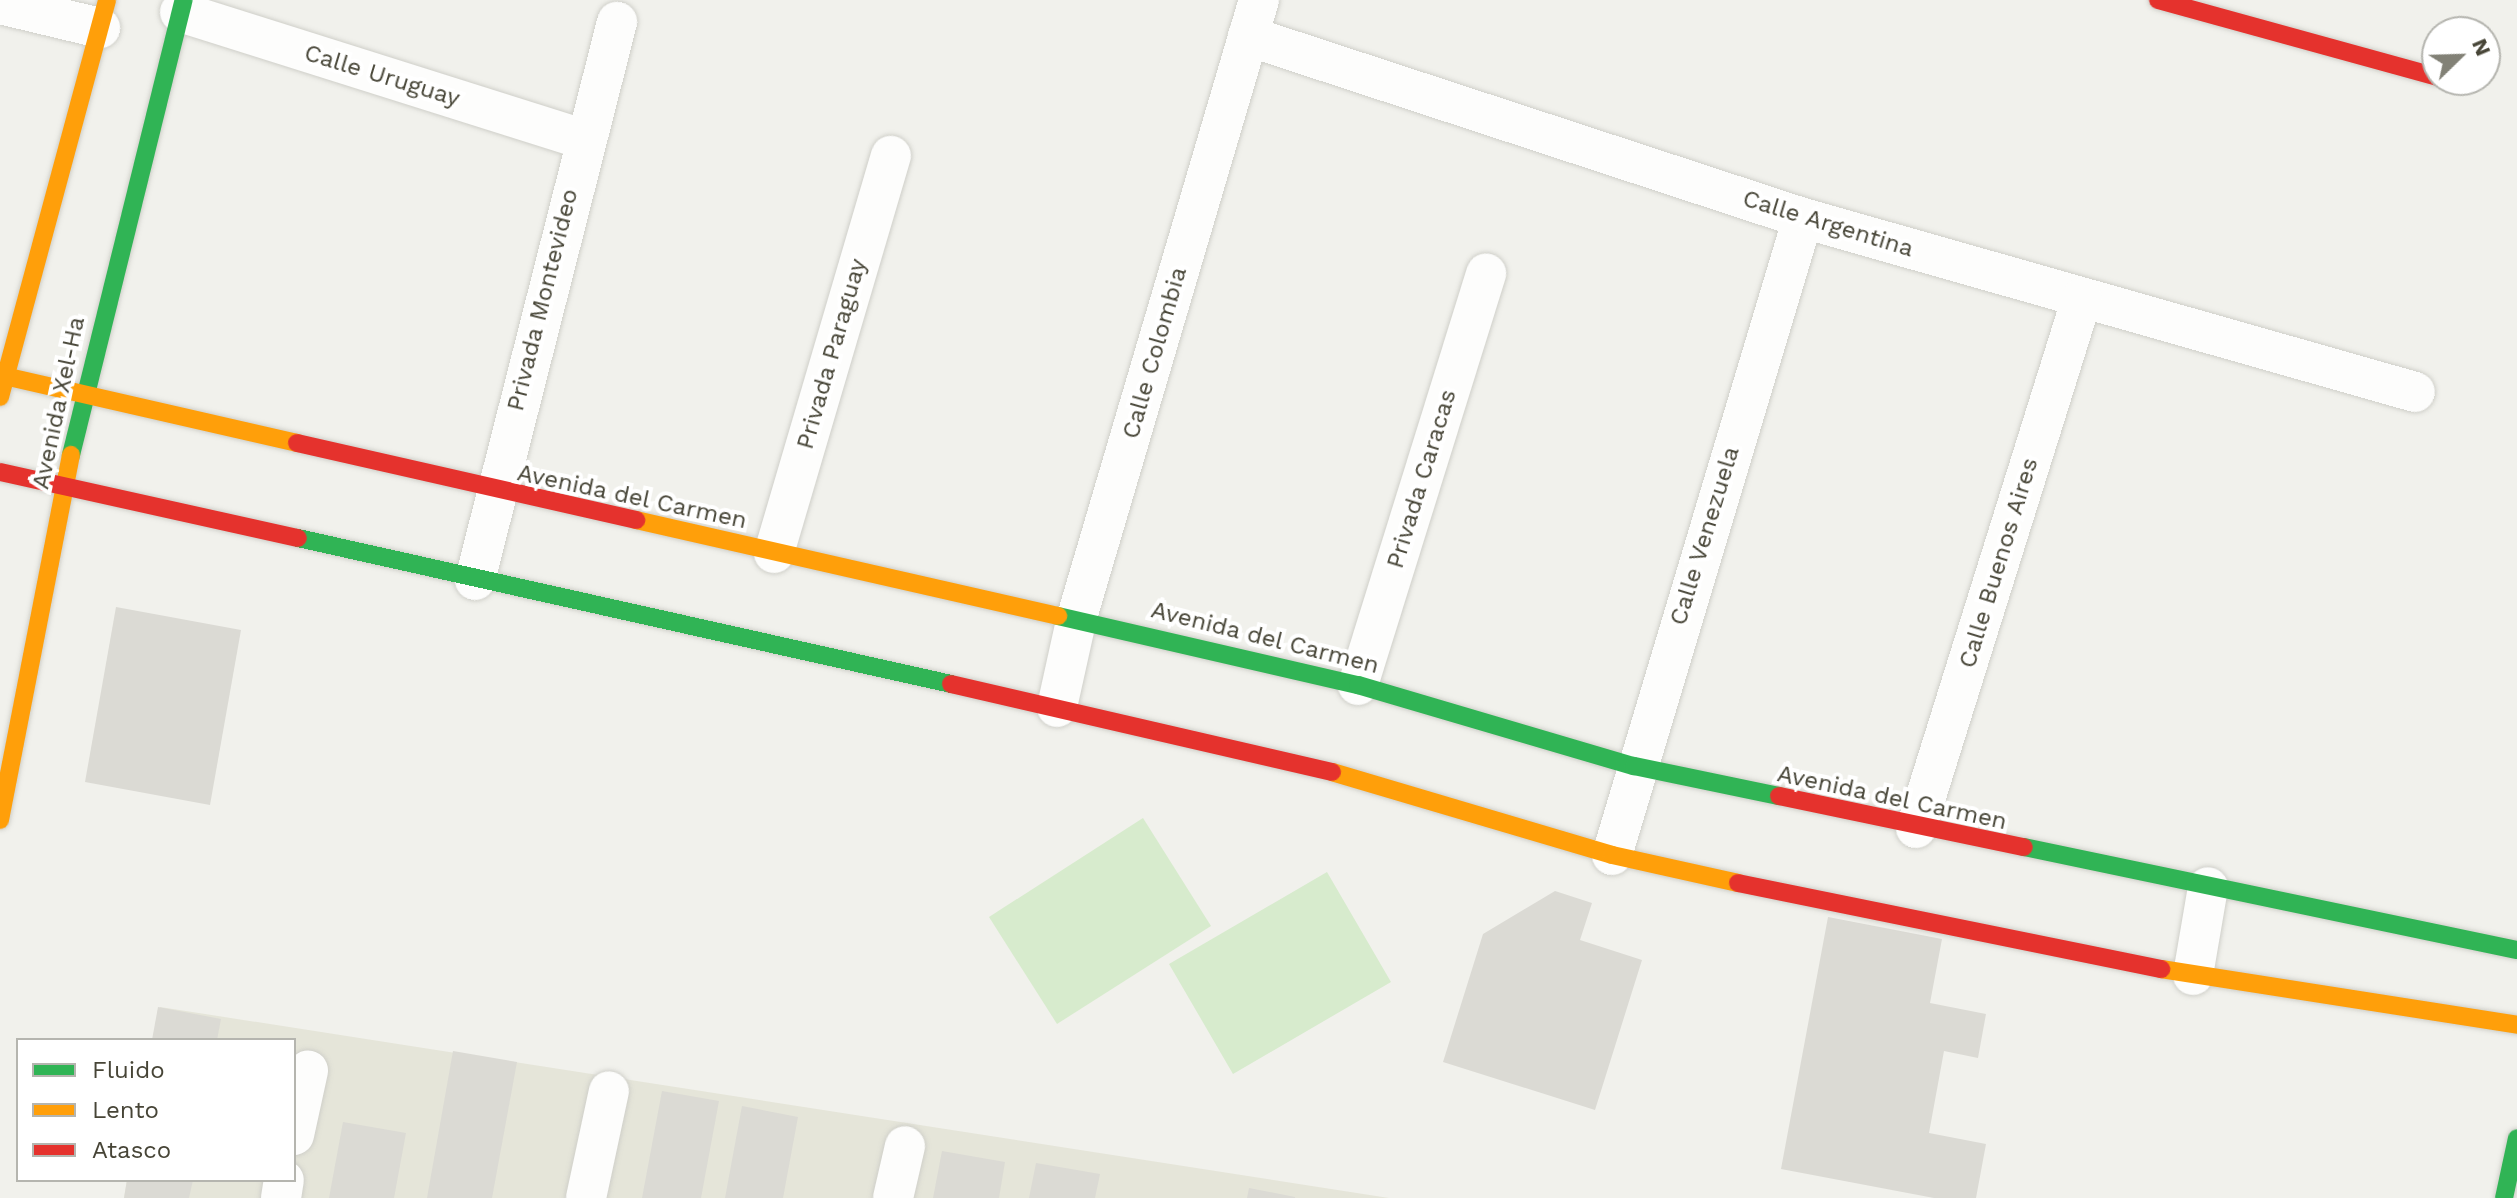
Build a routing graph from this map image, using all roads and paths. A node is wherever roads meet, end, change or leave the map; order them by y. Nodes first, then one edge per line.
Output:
1 (2158, 0) edge
2 (0, 4) edge
3 (182, 6) edge
4 (103, 14) edge
5 (1253, 18) edge
6 (617, 22) dead end
7 (2421, 73) edge
8 (583, 139) junction
9 (891, 156) dead end
10 (1803, 218) junction
11 (1486, 273) dead end
12 (2082, 298) junction
13 (2, 376) edge
14 (2415, 392) dead end
15 (83, 393) junction
16 (0, 397) edge
17 (0, 472) edge
18 (64, 487) junction
19 (495, 491) junction
20 (774, 553) junction
21 (475, 580) junction
22 (1077, 617) junction
23 (1358, 685) junction
24 (1057, 707) junction
25 (1634, 766) junction
26 (0, 820) edge
27 (1916, 828) junction
28 (1612, 855) junction
29 (2208, 887) junction
30 (2517, 950) edge
31 (2193, 975) junction
32 (2517, 1025) edge
33 (308, 1071) dead end
34 (609, 1091) dead end
35 (296, 1126) edge
36 (2517, 1138) edge
37 (905, 1146) dead end
38 (586, 1198) edge
39 (893, 1198) edge
40 (2504, 1198) edge

1 - 7 street
2 - 4 street
3 - 8 street, Calle Uruguay
3 - 15 street, Avenida Xel-Ha
4 - 13 street
5 - 10 street, Calle Argentina
5 - 22 street, Calle Colombia
6 - 8 street, Privada Montevideo
8 - 19 street, Privada Montevideo
9 - 20 street, Privada Paraguay
10 - 12 street, Calle Argentina
10 - 25 street, Calle Venezuela
11 - 23 street, Privada Caracas
12 - 14 street, Calle Argentina
12 - 27 street, Calle Buenos Aires
13 - 15 street, Avenida del Carmen
13 - 16 street
15 - 18 street, Avenida Xel-Ha
15 - 19 street, Avenida del Carmen
17 - 18 street
18 - 21 street
18 - 26 street, Avenida Xel-Ha
19 - 20 street, Avenida del Carmen
19 - 21 street, Privada Montevideo
20 - 22 street, Avenida del Carmen
21 - 24 street
22 - 23 street, Avenida del Carmen
22 - 24 street, Calle Colombia
23 - 25 street, Avenida del Carmen
24 - 28 street
25 - 27 street, Avenida del Carmen
25 - 28 street, Calle Venezuela
27 - 29 street, Avenida del Carmen
28 - 31 street
29 - 30 street, Avenida del Carmen
29 - 31 street
31 - 32 street
33 - 35 street
34 - 38 street
36 - 40 street
37 - 39 street

